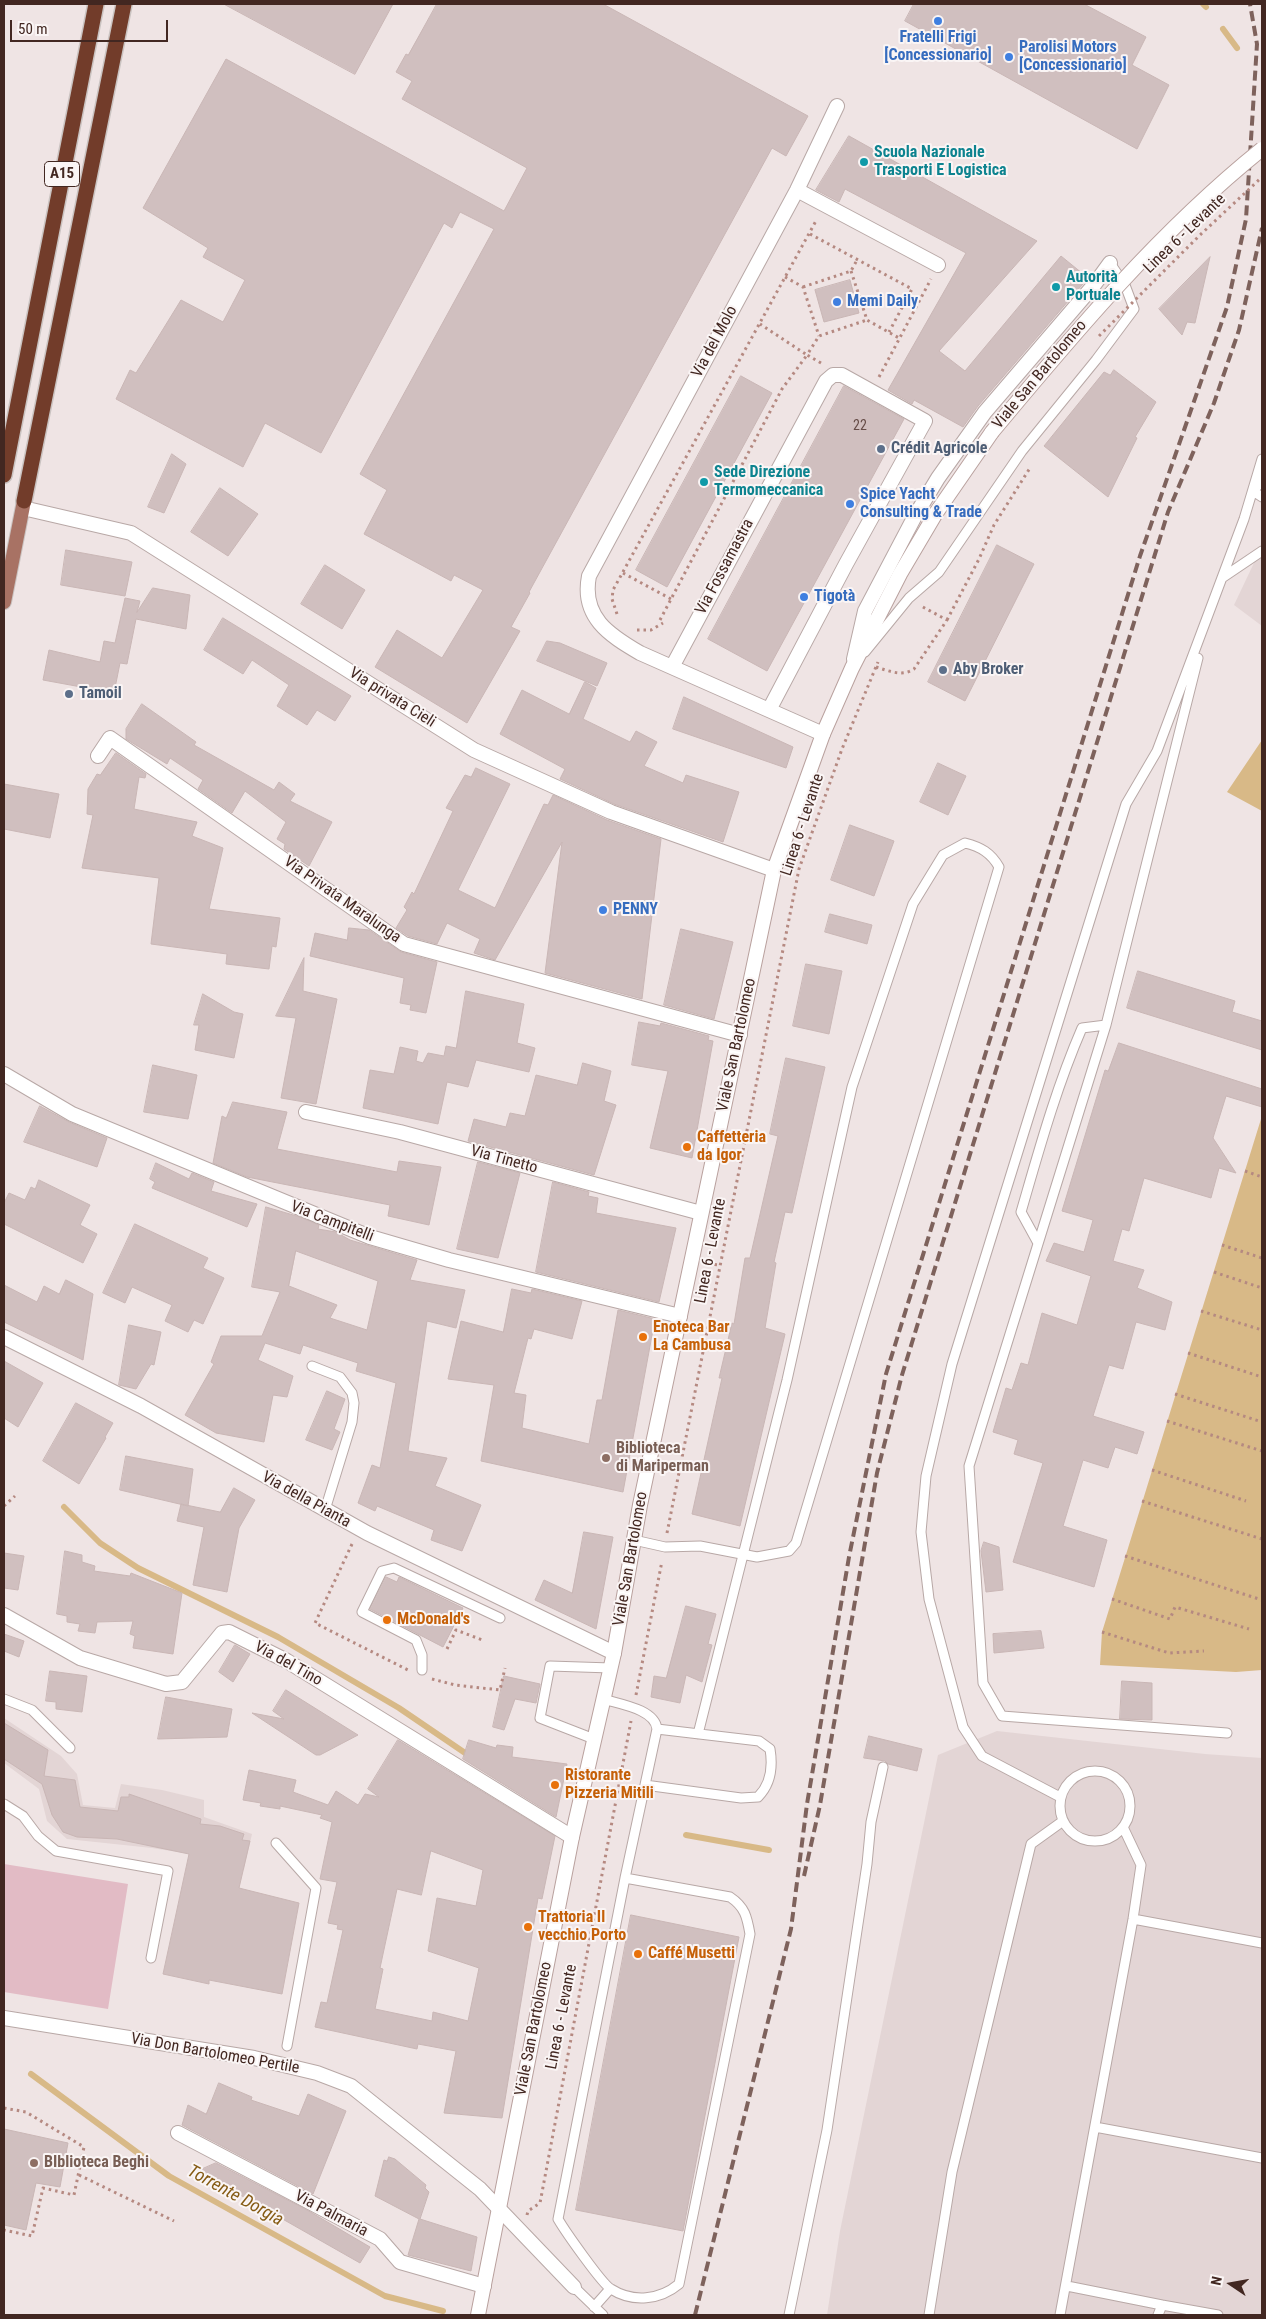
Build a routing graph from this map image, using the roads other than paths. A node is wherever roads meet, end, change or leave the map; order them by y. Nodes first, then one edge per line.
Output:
1 (95, 8) edge
2 (123, 11) edge
3 (837, 106) dead end
4 (1262, 149) edge
5 (797, 190) junction
6 (1110, 263) joint
7 (938, 265) road end
8 (1262, 459) edge
9 (4, 475) edge
10 (1262, 481) edge
11 (1252, 491) junction
12 (1262, 497) edge
13 (23, 504) junction
14 (1262, 551) edge
15 (1222, 578) junction
16 (4, 602) edge
17 (1209, 614) junction
18 (672, 667) junction
19 (852, 668) junction
20 (769, 710) junction
21 (823, 734) junction
22 (98, 756) dead end
23 (774, 870) junction
24 (1106, 1025) junction
25 (740, 1035) junction
26 (4, 1074) edge
27 (306, 1112) dead end
28 (701, 1212) junction
29 (1038, 1243) junction
30 (680, 1316) junction
31 (4, 1337) edge
32 (312, 1366) dead end
33 (325, 1510) junction
34 (634, 1540) junction
35 (743, 1554) junction
36 (4, 1615) edge
37 (500, 1618) dead end
38 (614, 1653) junction
39 (611, 1668) junction
40 (422, 1670) dead end
41 (4, 1699) edge
42 (603, 1699) junction
43 (657, 1728) junction
44 (1227, 1733) dead end
45 (698, 1734) junction
46 (594, 1739) junction
47 (70, 1748) dead end
48 (883, 1766) dead end
49 (645, 1785) junction
50 (1060, 1797) junction
51 (4, 1804) edge
52 (1063, 1821) junction
53 (1123, 1827) junction
54 (572, 1837) junction
55 (276, 1843) dead end
56 (624, 1878) junction
57 (1133, 1918) junction
58 (1262, 1943) edge
59 (151, 1958) dead end
60 (4, 2018) edge
61 (287, 2046) dead end
62 (1095, 2127) junction
63 (178, 2133) dead end
64 (1262, 2158) edge
65 (499, 2210) junction
66 (484, 2286) junction
67 (1067, 2286) junction
68 (574, 2287) joint
69 (610, 2289) junction
70 (1162, 2305) junction
71 (594, 2307) junction
72 (478, 2315) edge
73 (603, 2315) edge
74 (789, 2315) edge
75 (929, 2315) edge
76 (1060, 2315) edge
77 (1158, 2315) edge
78 (1218, 2315) edge

1 - 9 highway, A15
2 - 13 highway, A15
3 - 5 street, Via del Molo
4 - 19 street, Viale San Bartolomeo, bridge
5 - 7 street
5 - 18 street, Via del Molo
6 - 19 street, Viale San Bartolomeo
6 - 19 lane
8 - 11 lane
10 - 11 lane
11 - 12 lane
11 - 15 lane
13 - 16 main road
13 - 23 street, Via privata Cieli
14 - 15 lane
15 - 17 lane
17 - 24 lane
17 - 50 lane
18 - 20 street
18 - 20 street, Via Fossamastra
19 - 21 street, Viale San Bartolomeo
20 - 21 street
21 - 23 street, Viale San Bartolomeo
22 - 25 street, Via Privata Maralunga
23 - 25 street, Viale San Bartolomeo
24 - 29 lane
24 - 29 lane
25 - 28 street, Viale San Bartolomeo
26 - 30 street, Via Campitelli
27 - 28 street, Via Tinetto
28 - 30 street, Viale San Bartolomeo
29 - 44 lane
30 - 34 street, Viale San Bartolomeo
31 - 33 street, Via della Pianta
32 - 33 lane
33 - 38 street, Via della Pianta
34 - 35 lane
34 - 38 street, Viale San Bartolomeo
35 - 35 lane
35 - 45 lane
36 - 54 street, Via del Tino
37 - 40 lane
38 - 39 street, Viale San Bartolomeo
39 - 42 street, Viale San Bartolomeo
39 - 46 lane
41 - 47 lane
42 - 43 lane
42 - 46 street, Viale San Bartolomeo
43 - 45 lane
43 - 49 lane
45 - 49 lane
46 - 54 street, Viale San Bartolomeo
48 - 74 lane
49 - 56 lane
50 - 52 lane
50 - 53 lane
51 - 59 lane
52 - 53 lane
52 - 75 lane
53 - 57 lane
54 - 65 street, Viale San Bartolomeo
55 - 61 lane
56 - 69 lane
56 - 69 lane
57 - 58 lane
57 - 62 lane
60 - 65 street, Via Don Bartolomeo Pertile
62 - 64 lane
62 - 67 lane
63 - 66 street, Via Palmaria
65 - 66 street, Viale San Bartolomeo
65 - 68 street, Via Don Bartolomeo Pertile
66 - 72 street, Viale San Bartolomeo
67 - 70 lane
67 - 76 lane
68 - 71 lane
69 - 71 lane
70 - 77 lane
70 - 78 lane
71 - 73 lane

